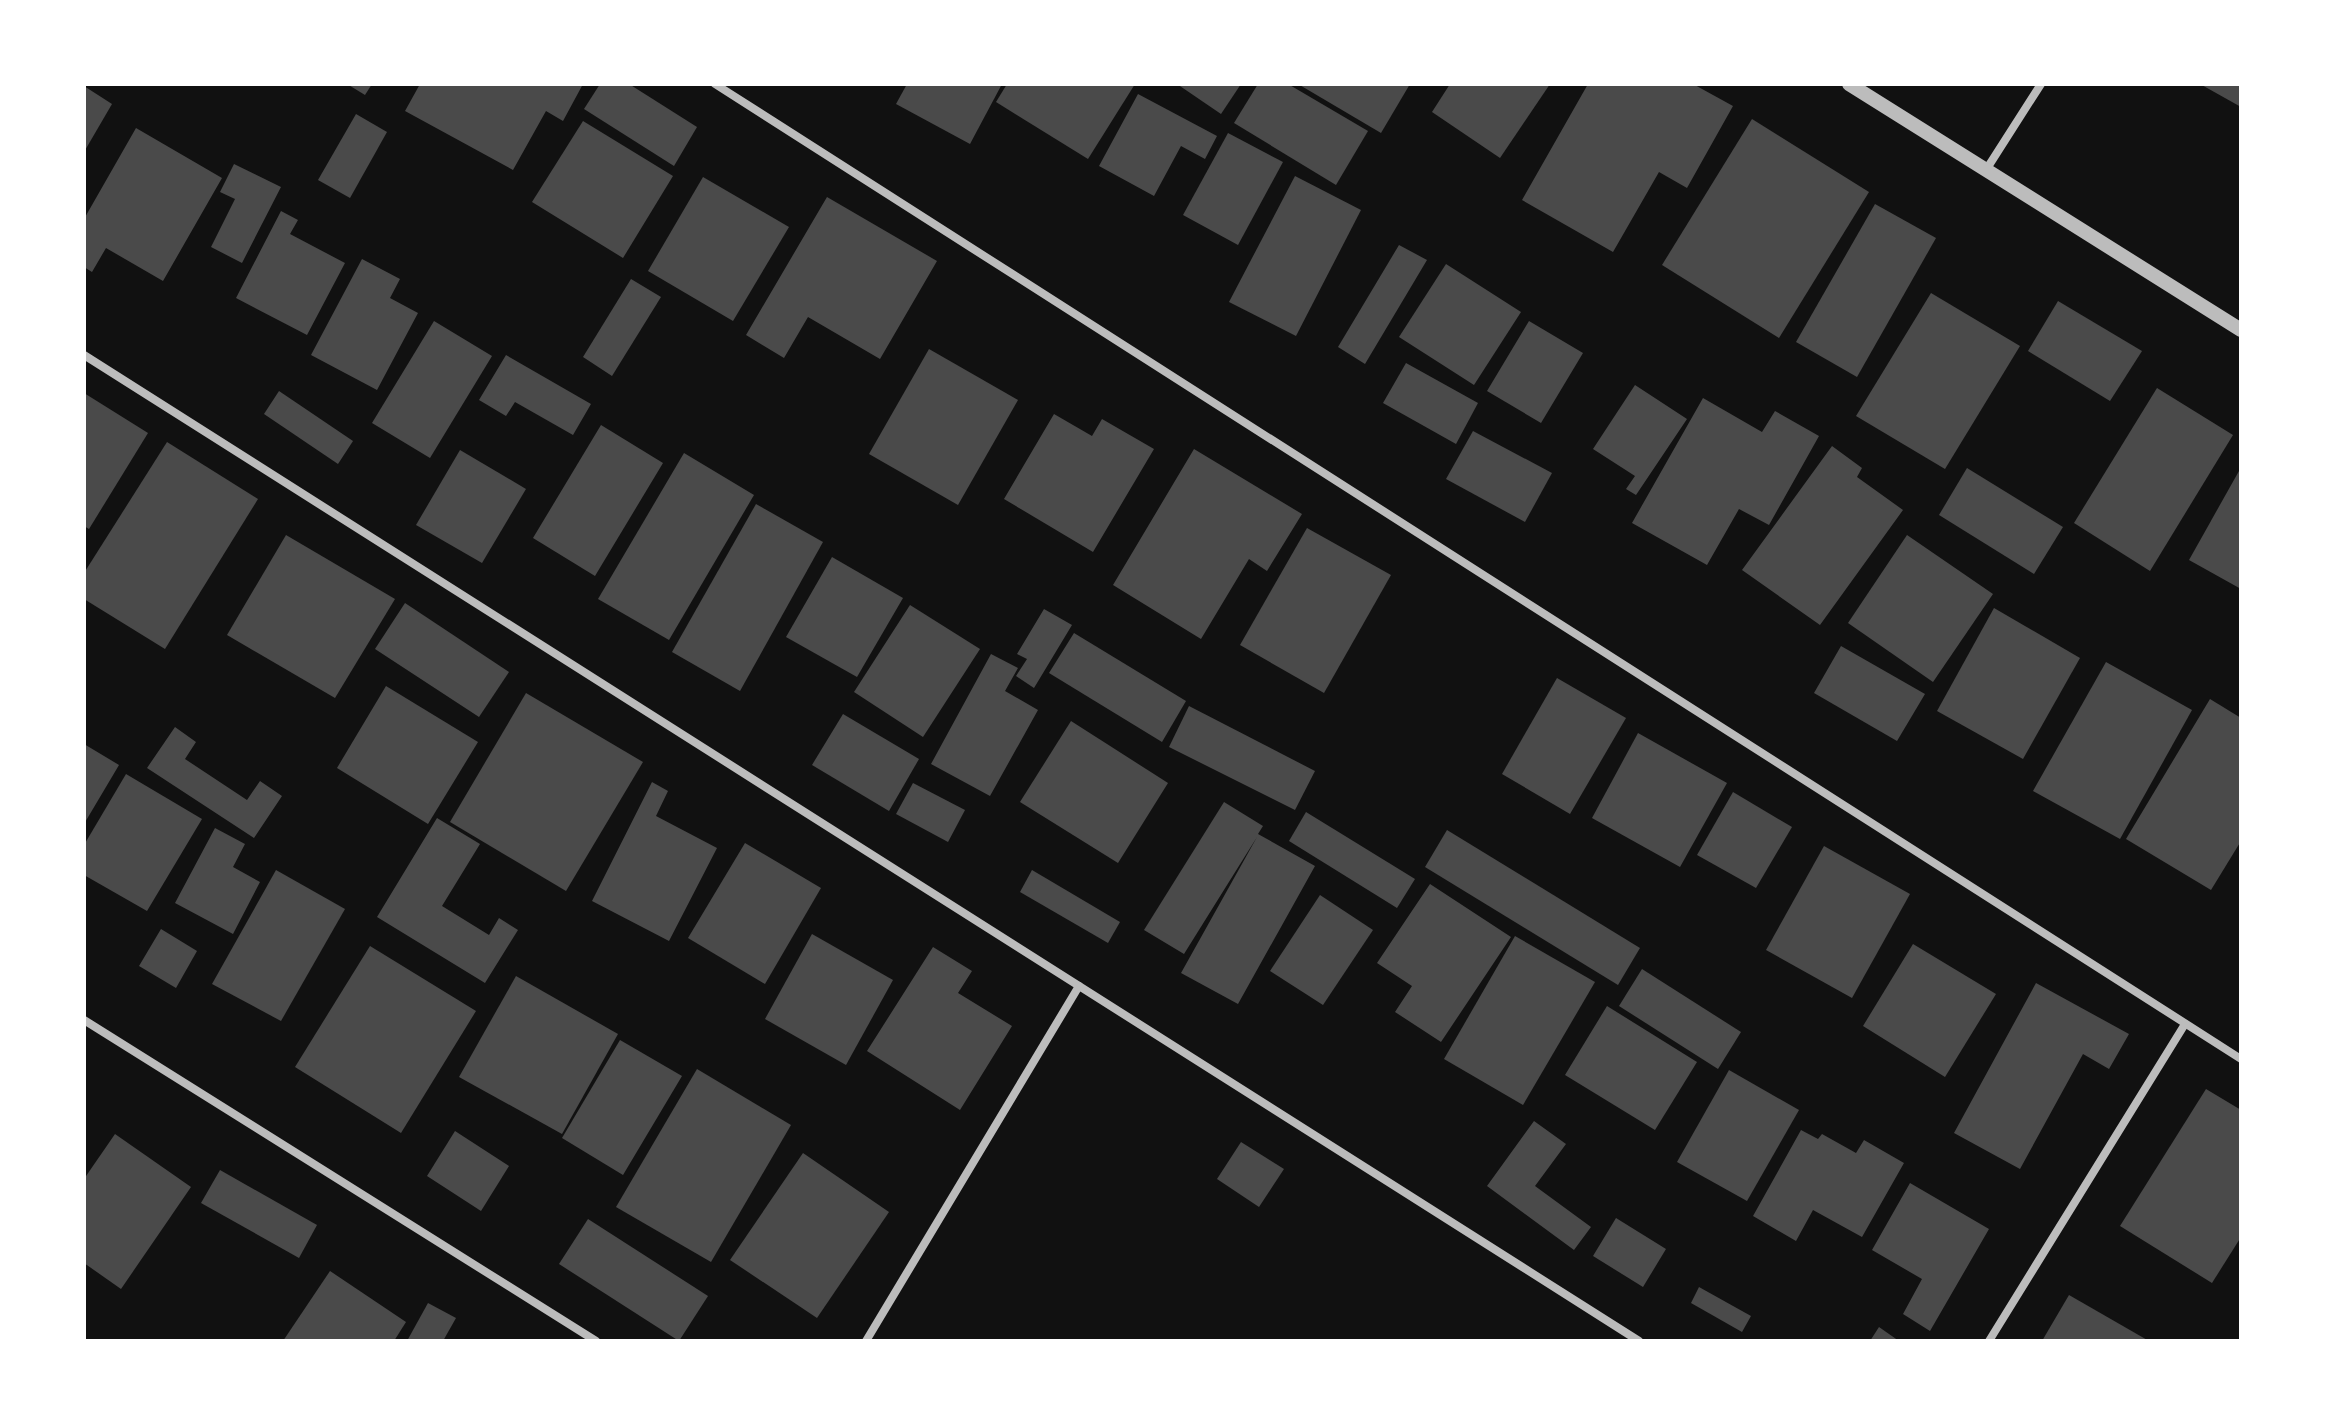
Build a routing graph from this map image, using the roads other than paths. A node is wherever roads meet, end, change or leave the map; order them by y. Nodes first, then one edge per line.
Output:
1 (715, 84) edge
2 (1849, 84) edge
3 (2041, 84) edge
4 (1986, 170) junction
5 (2241, 330) edge
6 (84, 355) edge
7 (1079, 986) junction
8 (84, 1020) edge
9 (2185, 1024) junction
10 (2241, 1059) edge
11 (596, 1341) edge
12 (866, 1341) edge
13 (1639, 1341) edge
14 (1989, 1341) edge

1 - 9 street
2 - 4 street
3 - 4 street
4 - 5 street
6 - 7 street
7 - 12 street
7 - 13 street
8 - 11 street
9 - 10 street
9 - 14 street

